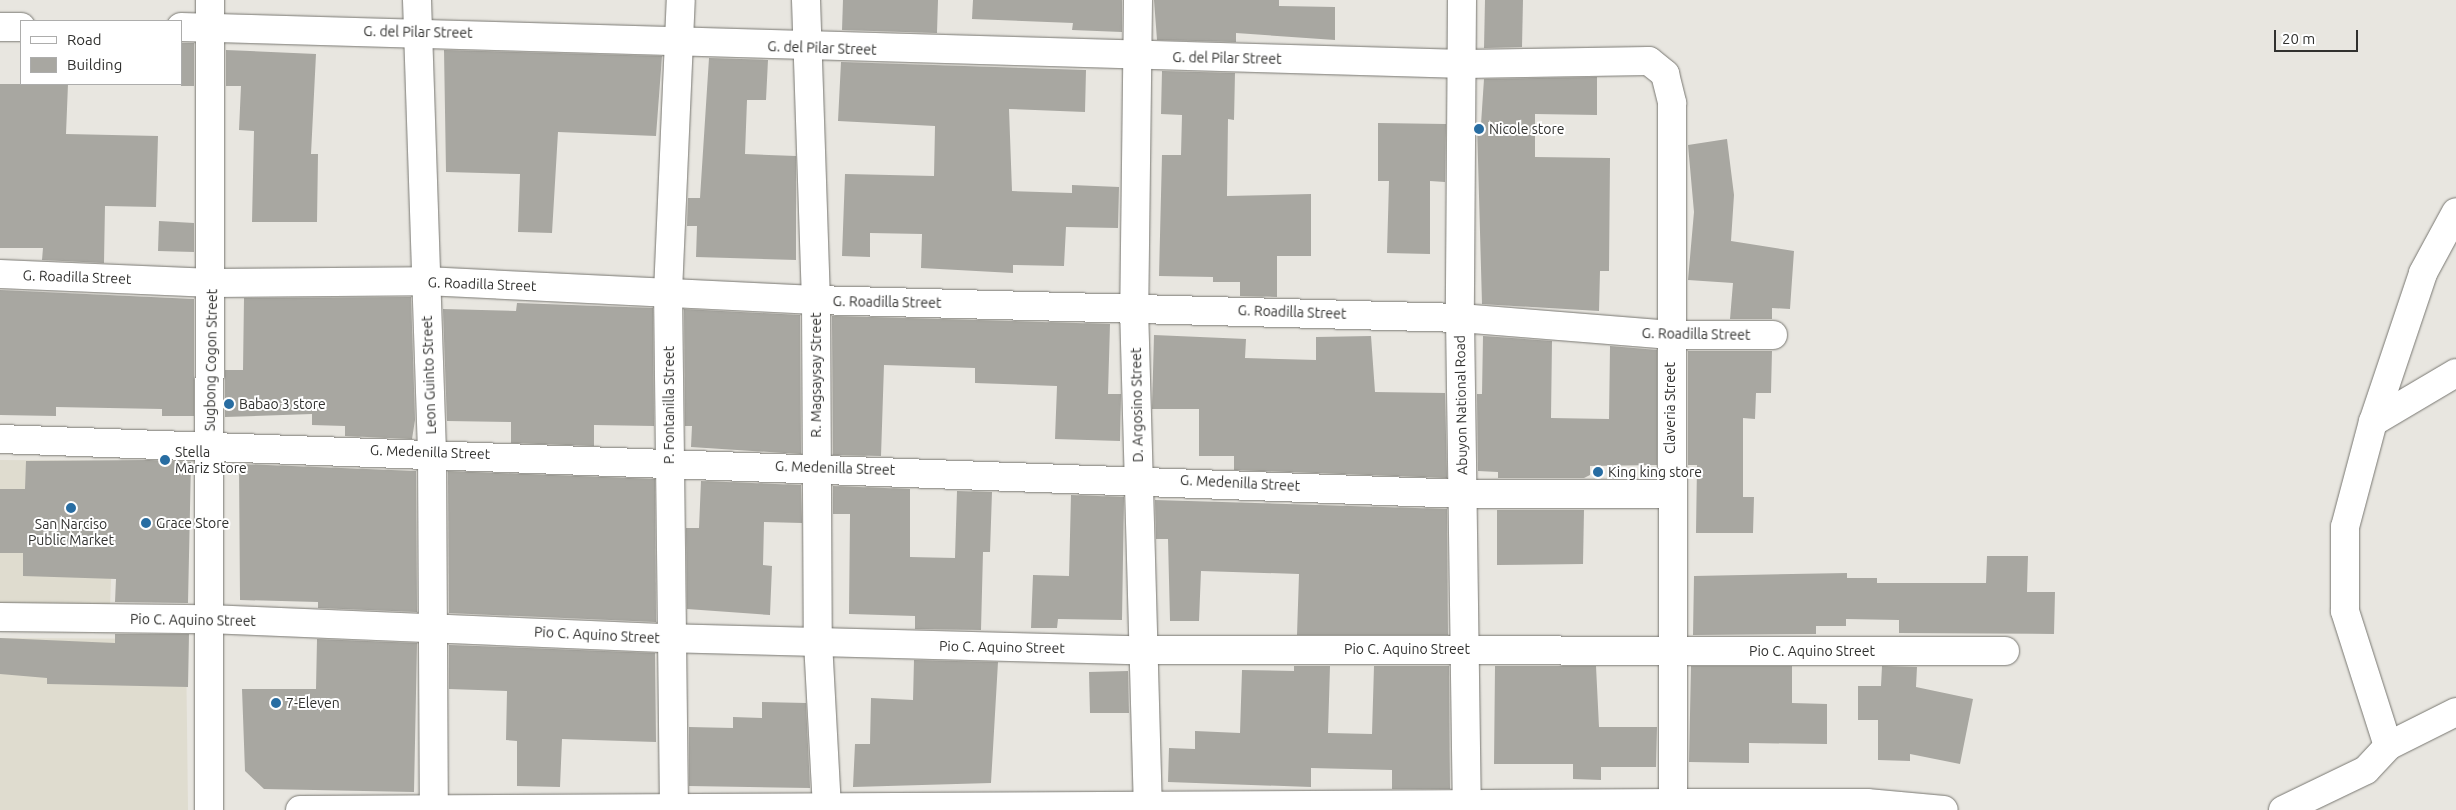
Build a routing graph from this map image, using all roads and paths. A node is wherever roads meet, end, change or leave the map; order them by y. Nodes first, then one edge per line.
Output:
1 (210, 0) edge
2 (417, 0) edge
3 (681, 0) edge
4 (806, 0) edge
5 (1138, 0) edge
6 (1462, 0) edge
7 (0, 27) edge
8 (20, 27) edge
9 (182, 27) edge
10 (210, 27) junction
11 (418, 32) junction
12 (680, 39) junction
13 (805, 48) junction
14 (1137, 56) junction
15 (1464, 64) junction
16 (1672, 103) joint
17 (2456, 212) edge
18 (0, 274) edge
19 (425, 281) junction
20 (213, 283) junction
21 (668, 292) junction
22 (816, 300) junction
23 (1134, 307) junction
24 (1460, 318) junction
25 (1671, 335) junction
26 (1773, 335) dead end
27 (2456, 373) edge
28 (2373, 422) junction
29 (0, 439) edge
30 (210, 447) junction
31 (432, 452) junction
32 (669, 460) junction
33 (816, 468) junction
34 (1139, 479) junction
35 (1462, 494) junction
36 (1670, 494) junction
37 (0, 617) edge
38 (208, 619) junction
39 (432, 627) junction
40 (668, 638) junction
41 (818, 642) junction
42 (1465, 649) junction
43 (1142, 650) junction
44 (1672, 651) junction
45 (2005, 651) dead end
46 (2456, 712) edge
47 (2388, 746) junction
48 (1673, 806) edge
49 (1467, 807) edge
50 (1148, 808) edge
51 (434, 809) edge
52 (674, 809) edge
53 (826, 809) edge
54 (209, 810) edge
55 (300, 810) edge
56 (1944, 810) edge
57 (2283, 810) edge

1 - 10 street, Sugbong Cogon Street
2 - 11 street, Leon Guinto Street
3 - 12 street, P. Fontanilla Street
4 - 13 street, R. Magsaysay Street
5 - 14 street, D. Argosino Street
6 - 15 street, Abuyon National Road
7 - 8 street
9 - 10 street, G. del Pilar Street
10 - 11 street, G. del Pilar Street
10 - 20 street, Sugbong Cogon Street
11 - 12 street, G. del Pilar Street
11 - 19 street, Leon Guinto Street
12 - 13 street, G. del Pilar Street
12 - 21 street, P. Fontanilla Street
13 - 14 street, G. del Pilar Street
13 - 22 street, R. Magsaysay Street
14 - 15 street, G. del Pilar Street
14 - 23 street, D. Argosino Street
15 - 16 street, G. del Pilar Street
15 - 24 street, Abuyon National Road
16 - 25 street, Claveria Street
17 - 28 street
18 - 20 street, G. Roadilla Street
19 - 20 street, G. Roadilla Street
19 - 21 street, G. Roadilla Street
19 - 31 street, Leon Guinto Street
20 - 30 street, Sugbong Cogon Street
21 - 22 street, G. Roadilla Street
21 - 32 street, P. Fontanilla Street
22 - 23 street, G. Roadilla Street
22 - 33 street, R. Magsaysay Street
23 - 24 street, G. Roadilla Street
23 - 34 street, D. Argosino Street
24 - 25 street, G. Roadilla Street
24 - 35 street, Abuyon National Road
25 - 26 street, G. Roadilla Street
25 - 36 street, Claveria Street
27 - 28 street
28 - 47 street
29 - 30 street, G. Medenilla Street
30 - 31 street, G. Medenilla Street
30 - 38 street, Sugbong Cogon Street
31 - 32 street, G. Medenilla Street
31 - 39 street, Leon Guinto Street
32 - 33 street, G. Medenilla Street
32 - 40 street, P. Fontanilla Street
33 - 34 street, G. Medenilla Street
33 - 41 street, R. Magsaysay Street
34 - 35 street, G. Medenilla Street
34 - 43 street, D. Argosino Street
35 - 36 street, G. Medenilla Street
35 - 42 street, Abuyon National Road
36 - 44 street, Claveria Street
37 - 38 street, Pio C. Aquino Street
38 - 39 street, Pio C. Aquino Street
38 - 54 street, Sugbong Cogon Street
39 - 40 street, Pio C. Aquino Street
39 - 51 street, Leon Guinto Street
40 - 41 street, Pio C. Aquino Street
40 - 52 street, P. Fontanilla Street
41 - 43 street, Pio C. Aquino Street
41 - 53 street, R. Magsaysay Street
42 - 43 street, Pio C. Aquino Street
42 - 44 street, Pio C. Aquino Street
42 - 49 street, Abuyon National Road
43 - 50 street, D. Argosino Street
44 - 45 street, Pio C. Aquino Street
44 - 48 street, Claveria Street
46 - 47 street
47 - 57 street
48 - 49 street
48 - 56 street
49 - 50 street
50 - 53 street
51 - 52 street
51 - 55 street
52 - 53 street

